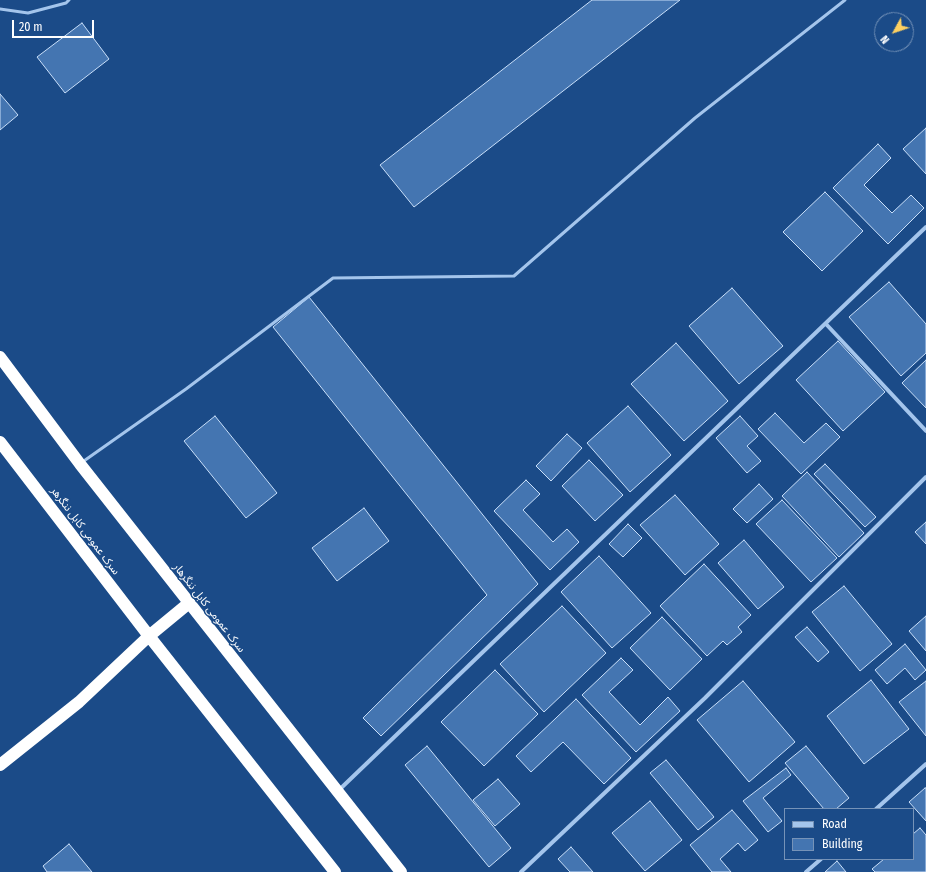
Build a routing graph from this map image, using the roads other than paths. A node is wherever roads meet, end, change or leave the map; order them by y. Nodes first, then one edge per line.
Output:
1 (69, 0) edge
2 (845, 0) edge
3 (0, 9) edge
4 (926, 227) edge
5 (826, 324) junction
6 (0, 357) edge
7 (926, 431) edge
8 (0, 442) edge
9 (80, 464) junction
10 (926, 477) edge
11 (189, 603) junction
12 (149, 636) junction
13 (926, 764) edge
14 (0, 765) edge
15 (337, 792) junction
16 (877, 808) edge
17 (820, 860) edge
18 (335, 872) edge
19 (401, 872) edge
20 (522, 872) edge
21 (806, 872) edge

1 - 3 lane
2 - 9 lane
4 - 5 street
5 - 7 street
5 - 15 street
6 - 9 highway, سرک عمومی کابل ننگرهار
8 - 12 highway, سرک عمومی کابل ننگرهر
9 - 11 highway, سرک عمومی کابل ننگرهار
10 - 20 street
11 - 12 highway
11 - 15 highway, سرک عمومی کابل ننگرهار
12 - 14 highway
12 - 18 highway
13 - 16 street
15 - 19 highway, سرک عمومی کابل ننگرهار
17 - 21 street

